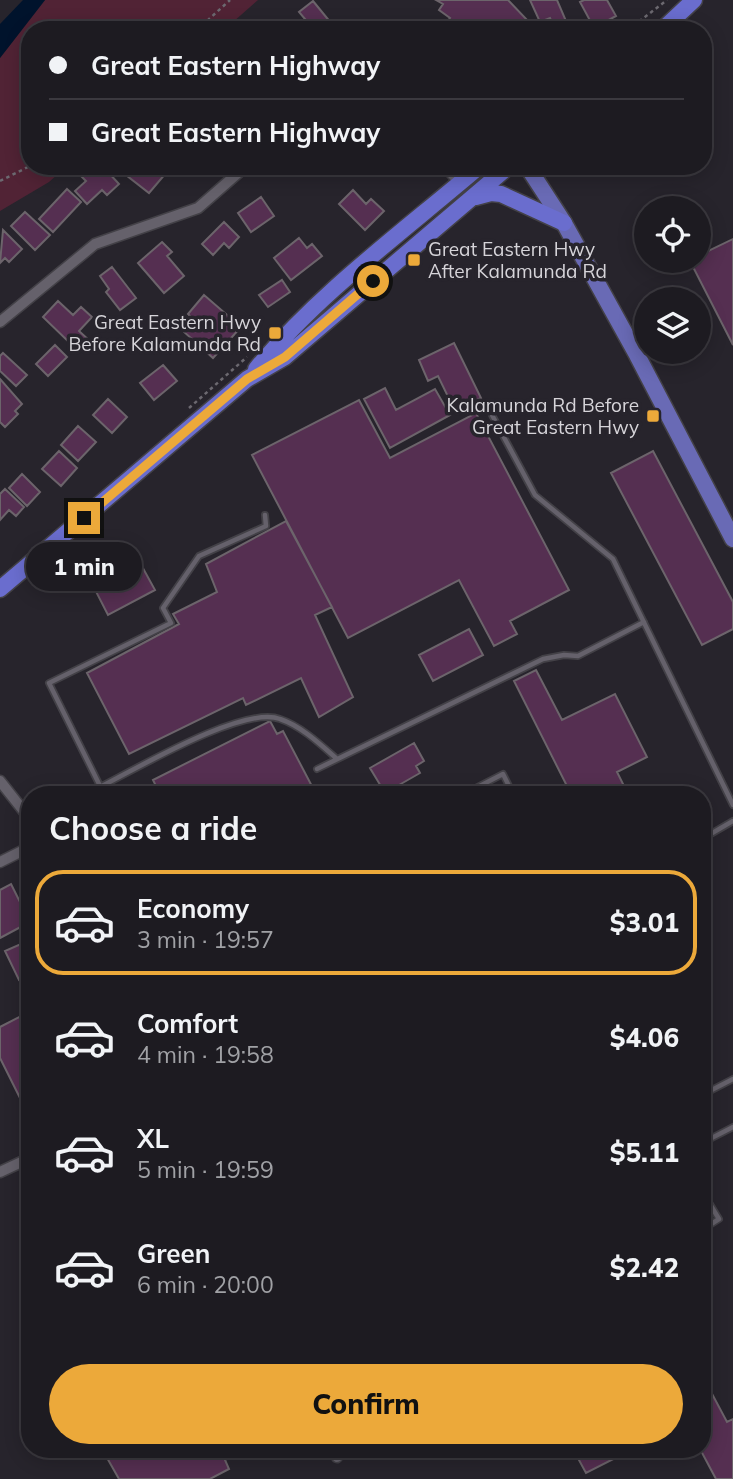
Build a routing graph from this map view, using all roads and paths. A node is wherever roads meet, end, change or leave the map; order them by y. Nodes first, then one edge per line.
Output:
1 (230, 0) edge
2 (667, 0) edge
3 (689, 4) edge
4 (207, 21) edge
5 (640, 21) edge
6 (662, 21) edge
7 (671, 21) edge
8 (21, 170) edge
9 (236, 175) edge
10 (451, 175) edge
11 (499, 175) edge
12 (533, 175) edge
13 (1, 180) edge
14 (472, 198) junction
15 (564, 223) junction
16 (0, 322) edge
17 (247, 357) dead end
18 (247, 379) junction
19 (185, 412) dead end
20 (492, 415) dead end
21 (265, 515) dead end
22 (733, 539) edge
23 (0, 589) edge
24 (643, 622) junction
25 (337, 759) junction
26 (317, 769) dead end
27 (0, 781) edge
28 (100, 786) edge
29 (102, 786) edge
30 (480, 786) edge
31 (509, 786) edge
32 (733, 805) edge
33 (21, 808) edge
34 (733, 821) edge
35 (711, 834) edge
36 (21, 852) edge
37 (0, 862) edge
38 (733, 1079) edge
39 (711, 1090) edge
40 (733, 1127) edge
41 (711, 1138) edge
42 (21, 1162) edge
43 (0, 1172) edge
44 (711, 1206) edge
45 (711, 1224) edge

1 - 4 path
2 - 5 path
3 - 6 highway
3 - 7 highway
8 - 13 path
9 - 16 street
10 - 18 highway
11 - 14 highway
12 - 15 main road
14 - 15 highway
14 - 18 highway
15 - 22 main road
17 - 19 path
18 - 23 highway
20 - 24 lane
21 - 28 lane
24 - 25 lane
24 - 32 lane
25 - 26 lane
25 - 29 lane
27 - 33 street
30 - 31 lane
34 - 35 lane
36 - 37 street
38 - 39 lane
40 - 41 lane
42 - 43 street
44 - 45 lane

